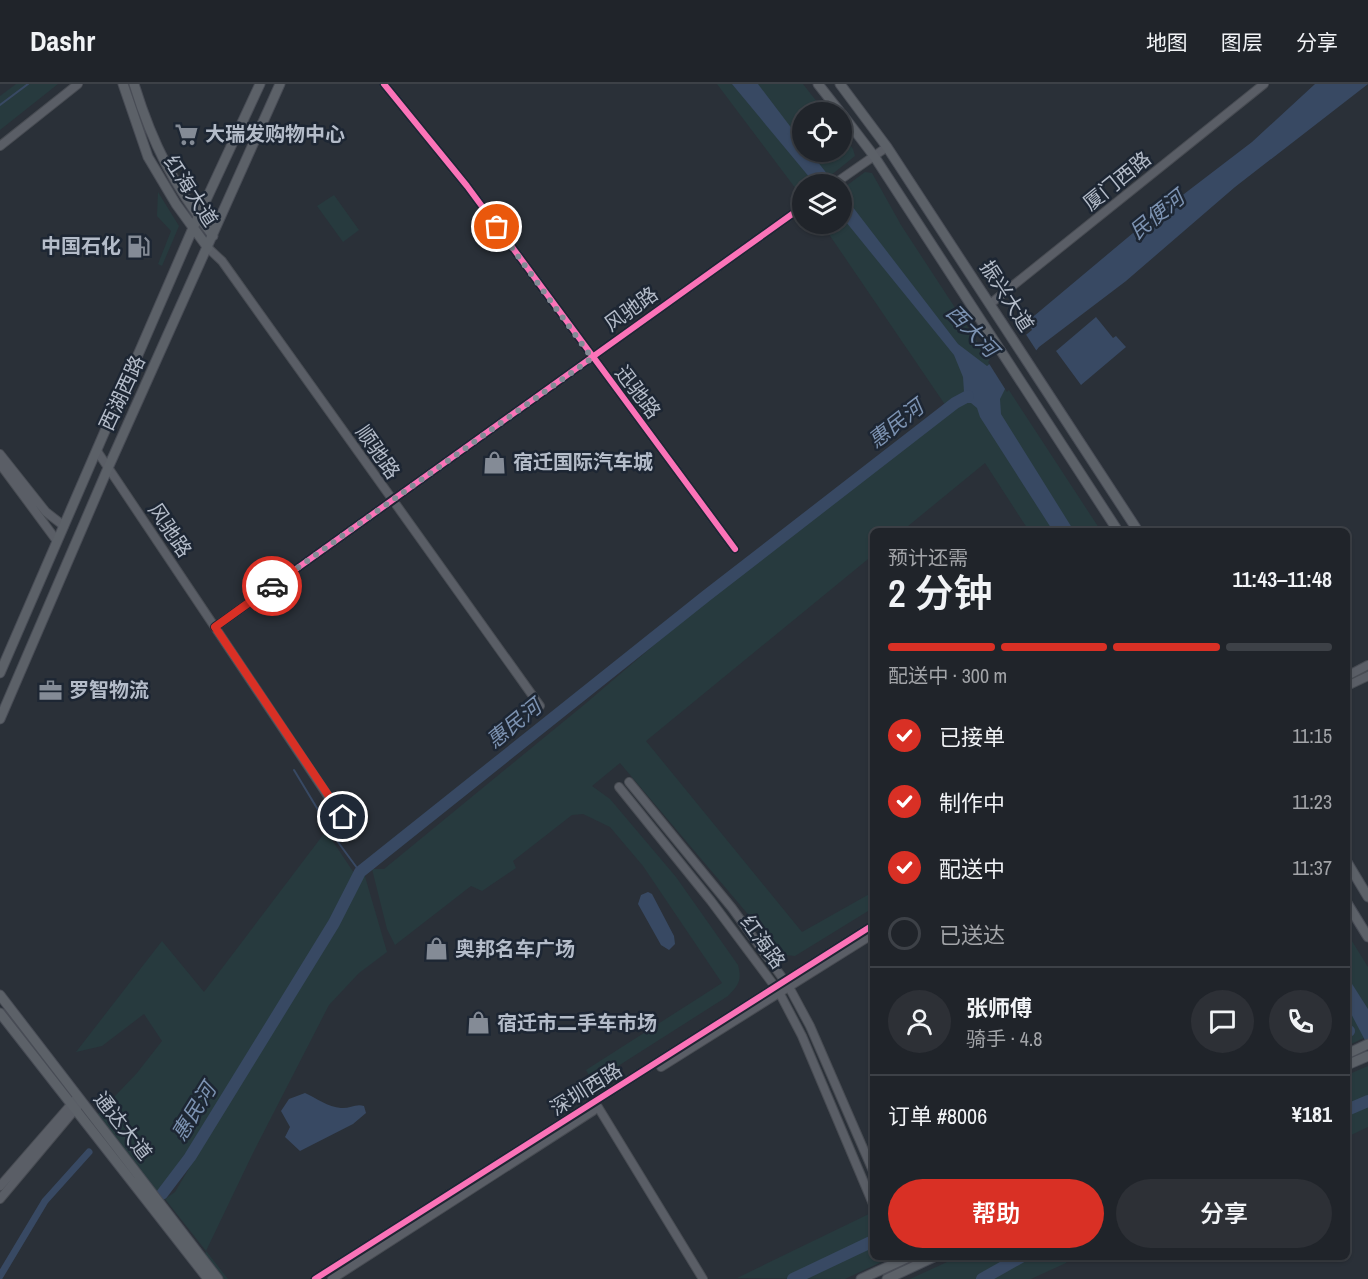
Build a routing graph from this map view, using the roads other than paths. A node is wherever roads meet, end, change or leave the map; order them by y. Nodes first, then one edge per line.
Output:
1 (70, 84) edge
2 (78, 84) edge
3 (123, 84) edge
4 (134, 84) edge
5 (260, 84) edge
6 (280, 84) edge
7 (384, 84) edge
8 (818, 84) edge
9 (840, 84) edge
10 (1264, 84) edge
11 (832, 102) edge
12 (852, 127) edge
13 (0, 140) edge
14 (0, 146) edge
15 (887, 147) junction
16 (874, 156) junction
17 (849, 174) edge
18 (792, 214) edge
19 (199, 217) junction
20 (193, 228) junction
21 (213, 236) junction
22 (208, 248) junction
23 (990, 304) junction
24 (592, 358) junction
25 (97, 451) junction
26 (0, 454) edge
27 (0, 464) edge
28 (108, 468) junction
29 (392, 501) junction
30 (64, 525) junction
31 (1116, 528) edge
32 (1136, 528) edge
33 (57, 541) junction
34 (735, 549) dead end
35 (215, 627) junction
36 (1368, 665) edge
37 (0, 673) edge
38 (1350, 674) edge
39 (1368, 675) edge
40 (1350, 684) edge
41 (540, 706) dead end
42 (0, 719) edge
43 (629, 782) dead end
44 (620, 787) dead end
45 (354, 835) dead end
46 (1350, 867) edge
47 (1368, 897) edge
48 (1350, 908) edge
49 (870, 927) edge
50 (870, 936) edge
51 (1368, 936) edge
52 (787, 983) junction
53 (777, 989) junction
54 (0, 995) edge
55 (0, 1013) edge
56 (1367, 1045) edge
57 (1350, 1053) edge
58 (1368, 1056) edge
59 (1350, 1064) edge
60 (77, 1103) junction
61 (598, 1107) junction
62 (870, 1164) edge
63 (0, 1186) edge
64 (870, 1197) edge
65 (0, 1199) edge
66 (895, 1260) edge
67 (928, 1260) edge
68 (208, 1279) edge
69 (218, 1279) edge
70 (315, 1279) edge
71 (332, 1279) edge
72 (703, 1279) edge
73 (861, 1279) edge
74 (887, 1279) edge

1 - 13 street
2 - 14 street
3 - 20 main road, 红海大道
4 - 19 main road, 红海大道
5 - 19 main road, 西湖西路
6 - 21 main road, 西湖西路
7 - 24 street, 迅驰路
8 - 11 main road, 振兴大道
9 - 15 main road, 振兴大道
10 - 23 street, 厦门西路
12 - 16 main road, 振兴大道
15 - 16 street
15 - 23 main road, 振兴大道
16 - 17 street
16 - 31 main road, 振兴大道
18 - 24 street, 风驰路
19 - 20 main road, 西湖西路
19 - 21 main road, 红海大道
20 - 22 main road, 红海大道
20 - 25 main road, 西湖西路
21 - 22 main road, 西湖西路
22 - 28 main road, 西湖西路
22 - 29 street, 顺驰路
23 - 32 main road, 振兴大道
24 - 29 street, 风驰路
24 - 34 street, 迅驰路
25 - 28 street, 风驰路
25 - 30 main road, 西湖西路
26 - 30 street
27 - 33 street
28 - 35 street, 风驰路
28 - 42 main road, 西湖西路
29 - 35 street, 风驰路
29 - 41 street, 顺驰路
30 - 33 main road, 西湖西路
33 - 37 main road, 西湖西路
35 - 45 street, 风驰路
36 - 38 street
39 - 40 street
43 - 52 street, 红海路
44 - 53 street, 红海路
46 - 47 main road
48 - 51 main road
49 - 52 street, 深圳西路
50 - 52 street, 深圳西路
52 - 53 street, 深圳西路
52 - 62 street, 红海路
53 - 61 street, 深圳西路
53 - 64 street, 红海路
53 - 70 street, 深圳西路
54 - 60 main road, 通达大道
55 - 60 main road, 通达大道
56 - 57 main road
58 - 59 main road
60 - 63 street
60 - 65 street
60 - 68 main road, 通达大道
60 - 69 main road, 通达大道
61 - 71 street, 深圳西路
61 - 72 street
66 - 73 main road
67 - 74 main road

